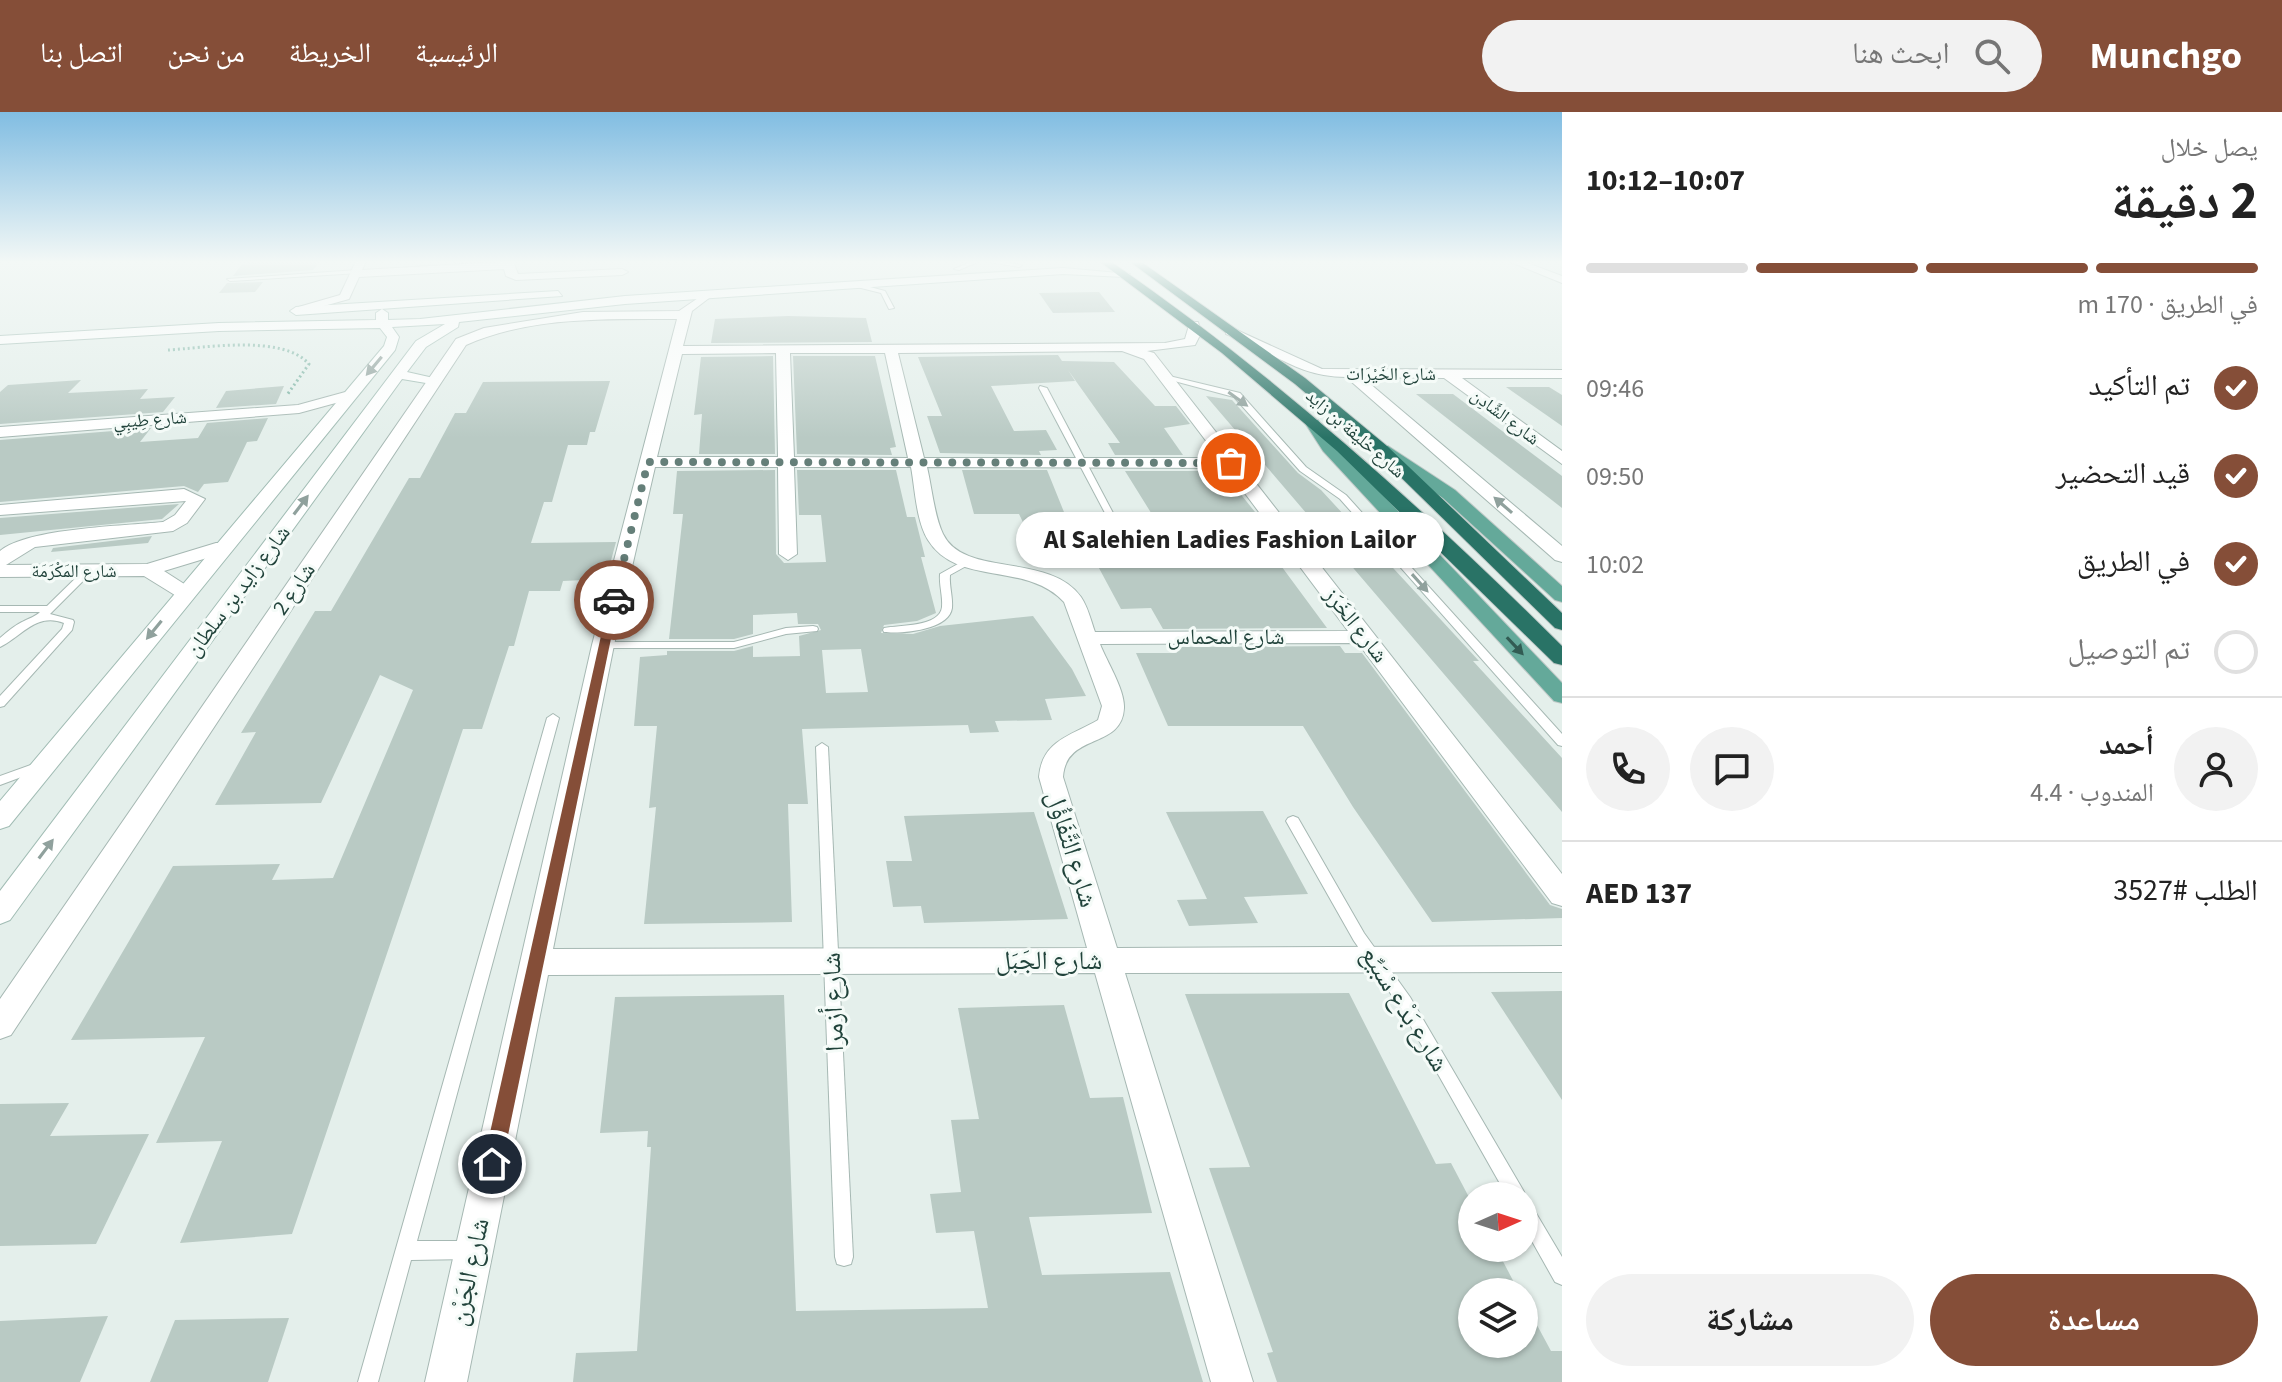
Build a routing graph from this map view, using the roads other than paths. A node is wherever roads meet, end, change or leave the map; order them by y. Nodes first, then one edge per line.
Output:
1 (153, 320) edge
2 (294, 320) edge
3 (389, 320) edge
4 (454, 320) edge
5 (563, 320) edge
6 (683, 320) edge
7 (1188, 320) edge
8 (1215, 320) edge
9 (1194, 325) junction
10 (0, 330) edge
11 (1230, 331) junction
12 (0, 340) edge
13 (1122, 347) junction
14 (1165, 347) junction
15 (783, 349) junction
16 (891, 349) junction
17 (677, 350) junction
18 (1149, 356) junction
19 (399, 374) junction
20 (1448, 374) junction
21 (1562, 374) edge
22 (1351, 375) junction
23 (1165, 377) junction
24 (433, 382) junction
25 (1043, 388) dead end
26 (1189, 392) junction
27 (349, 395) junction
28 (293, 410) junction
29 (331, 417) junction
30 (1313, 423) junction
31 (0, 432) edge
32 (1381, 449) junction
33 (1562, 459) edge
34 (648, 462) junction
35 (1082, 463) junction
36 (1231, 463) junction
37 (786, 464) junction
38 (917, 464) junction
39 (0, 510) edge
40 (1109, 513) dead end
41 (223, 547) junction
42 (788, 554) dead end
43 (1562, 556) edge
44 (0, 561) edge
45 (965, 563) junction
46 (148, 570) junction
47 (0, 571) edge
48 (88, 571) junction
49 (185, 593) junction
50 (1562, 596) edge
51 (0, 609) edge
52 (49, 609) junction
53 (40, 618) junction
54 (1562, 624) edge
55 (813, 629) dead end
56 (888, 630) dead end
57 (1364, 637) junction
58 (1089, 638) junction
59 (0, 644) edge
60 (603, 645) junction
61 (1562, 658) edge
62 (1562, 696) edge
63 (0, 703) edge
64 (553, 718) dead end
65 (1562, 742) edge
66 (822, 747) dead end
67 (46, 764) junction
68 (0, 781) edge
69 (0, 819) edge
70 (1293, 821) dead end
71 (1562, 895) edge
72 (0, 912) edge
73 (1562, 959) edge
74 (1105, 960) junction
75 (1376, 960) junction
76 (831, 961) junction
77 (535, 962) junction
78 (0, 1025) edge
79 (1509, 1182) edge
80 (1538, 1233) edge
81 (474, 1250) junction
82 (404, 1251) junction
83 (844, 1257) dead end
84 (1562, 1275) edge
85 (368, 1382) edge
86 (446, 1382) edge
87 (1232, 1382) edge

1 - 10 street
2 - 12 street
3 -> 27 street, شارع زايد بن سلطان
4 - 19 street, شارع زايد بن سلطان
5 - 24 street, شارع 2
6 - 17 street, شارع الجَرْن
7 - 9 highway, شارع خليفة بن زايد
8 - 11 highway, شارع خليفة بن زايد
9 - 14 street
9 - 30 highway, شارع خليفة بن زايد
11 - 22 street, شارع الخَيْرَات
11 - 32 highway, شارع خليفة بن زايد
13 - 14 street
13 - 16 street
13 - 18 street
14 - 18 street
15 - 16 street
15 - 17 street
15 - 37 street
16 - 38 street
17 - 34 street, شارع الجَرْن
18 - 23 street, شارع الخَرَز
19 - 24 street
72 -> 19 street, شارع زايد بن سلطان
20 - 21 street, شارع الخَيْرَات
20 - 22 street, شارع الخَيْرَات
20 - 33 street, شارع الشَّادِن
43 -> 22 street
23 - 26 street, شارع الخَرَز
23 - 26 lane
24 - 78 street, شارع 2
25 - 35 lane
26 - 36 street, شارع الخَرَز
26 -> 65 lane
27 - 28 street, شارع طِيبِي
27 - 29 street, شارع زايد بن سلطان
28 - 29 street, شارع طِيبِي
28 - 31 street, شارع طِيبِي
29 - 41 street, شارع زايد بن سلطان
30 - 61 highway, شارع خليفة بن زايد
30 -> 62 main road
32 - 50 main road
32 - 54 highway, شارع خليفة بن زايد
34 - 37 street
34 - 60 street, شارع الجَرْن
35 - 36 street
35 - 38 street
35 - 40 lane
36 - 57 street, شارع الخَرَز
37 - 38 street
37 - 42 street
38 - 45 street
39 - 44 street
41 - 46 street, شارع المَكْرَمَة
41 - 49 street, شارع زايد بن سلطان
45 - 56 lane
45 - 58 street, شارع التَّفَاؤُل
46 - 48 street, شارع المَكْرَمَة
46 - 49 street, شارع المَكْرَمَة
47 - 48 street, شارع المَكْرَمَة
48 - 52 lane
49 -> 67 street, شارع زايد بن سلطان
51 - 52 lane
52 - 53 lane
53 - 59 lane
53 - 63 lane
55 - 60 lane
57 - 58 street, شارع المحماس
57 - 71 street, شارع الخَرَز
58 - 74 street, شارع التَّفَاؤُل
60 - 77 street, شارع الجَرْن
64 - 82 lane
66 - 76 lane, شارع أزمرا
67 - 68 lane
67 - 69 street, شارع زايد بن سلطان
70 - 75 lane, شارع بَدْع سْبَيِّع
73 - 75 street, شارع الجَبَل
74 - 75 street, شارع الجَبَل
74 - 76 street, شارع الجَبَل
74 - 87 street, شارع التَّفَاؤُل
75 - 79 lane, شارع بَدْع سْبَيِّع
76 - 77 street, شارع الجَبَل
76 - 83 lane, شارع أزمرا
77 - 81 street, شارع الجَرْن
80 - 84 lane
81 - 82 lane
81 - 86 street, شارع الجَرْن
82 - 85 lane

